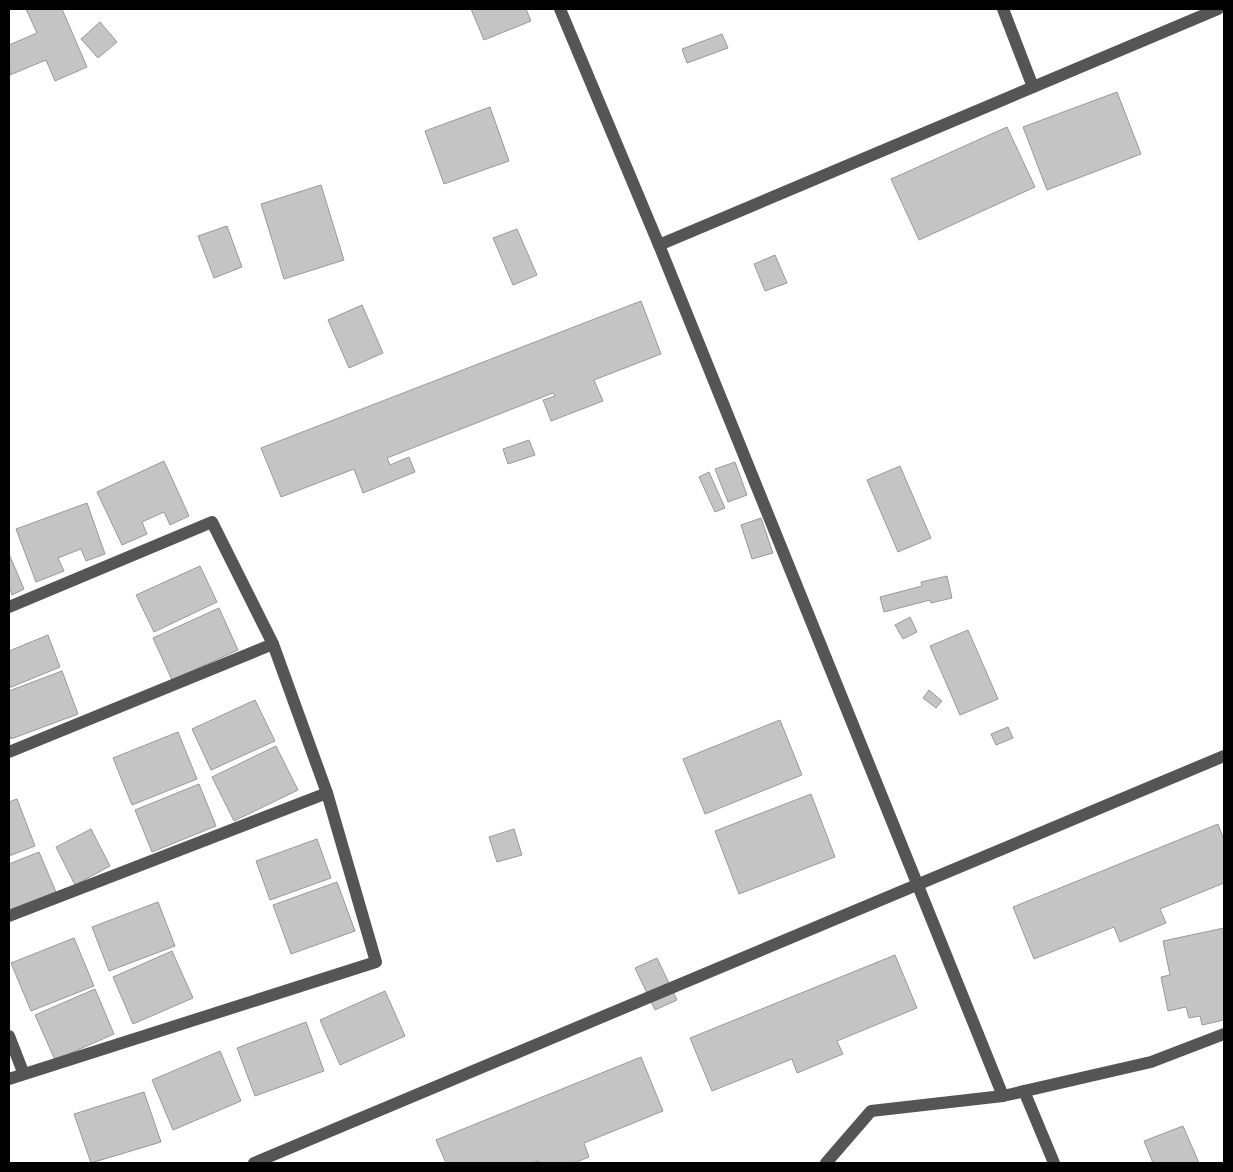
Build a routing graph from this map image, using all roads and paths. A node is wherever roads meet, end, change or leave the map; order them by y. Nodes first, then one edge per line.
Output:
1 (560, 9) edge
2 (1003, 9) edge
3 (1218, 9) edge
4 (1033, 87) junction
5 (659, 245) junction
6 (9, 606) edge
7 (273, 644) junction
8 (9, 752) edge
9 (1224, 756) edge
10 (327, 793) junction
11 (918, 886) junction
12 (9, 916) edge
13 (1224, 1034) edge
14 (9, 1036) edge
15 (23, 1072) junction
16 (9, 1079) edge
17 (1024, 1091) junction
18 (1003, 1096) junction
19 (254, 1163) edge
20 (826, 1163) edge
21 (1054, 1163) edge

1 - 5 street
2 - 4 street
3 - 4 street
4 - 5 street
5 - 11 street
6 - 7 street
7 - 8 street
7 - 10 street
9 - 11 street
10 - 12 street
10 - 15 street
11 - 18 street
11 - 19 street
13 - 17 street
14 - 15 street
15 - 16 street
17 - 18 street
17 - 21 street
18 - 20 street

